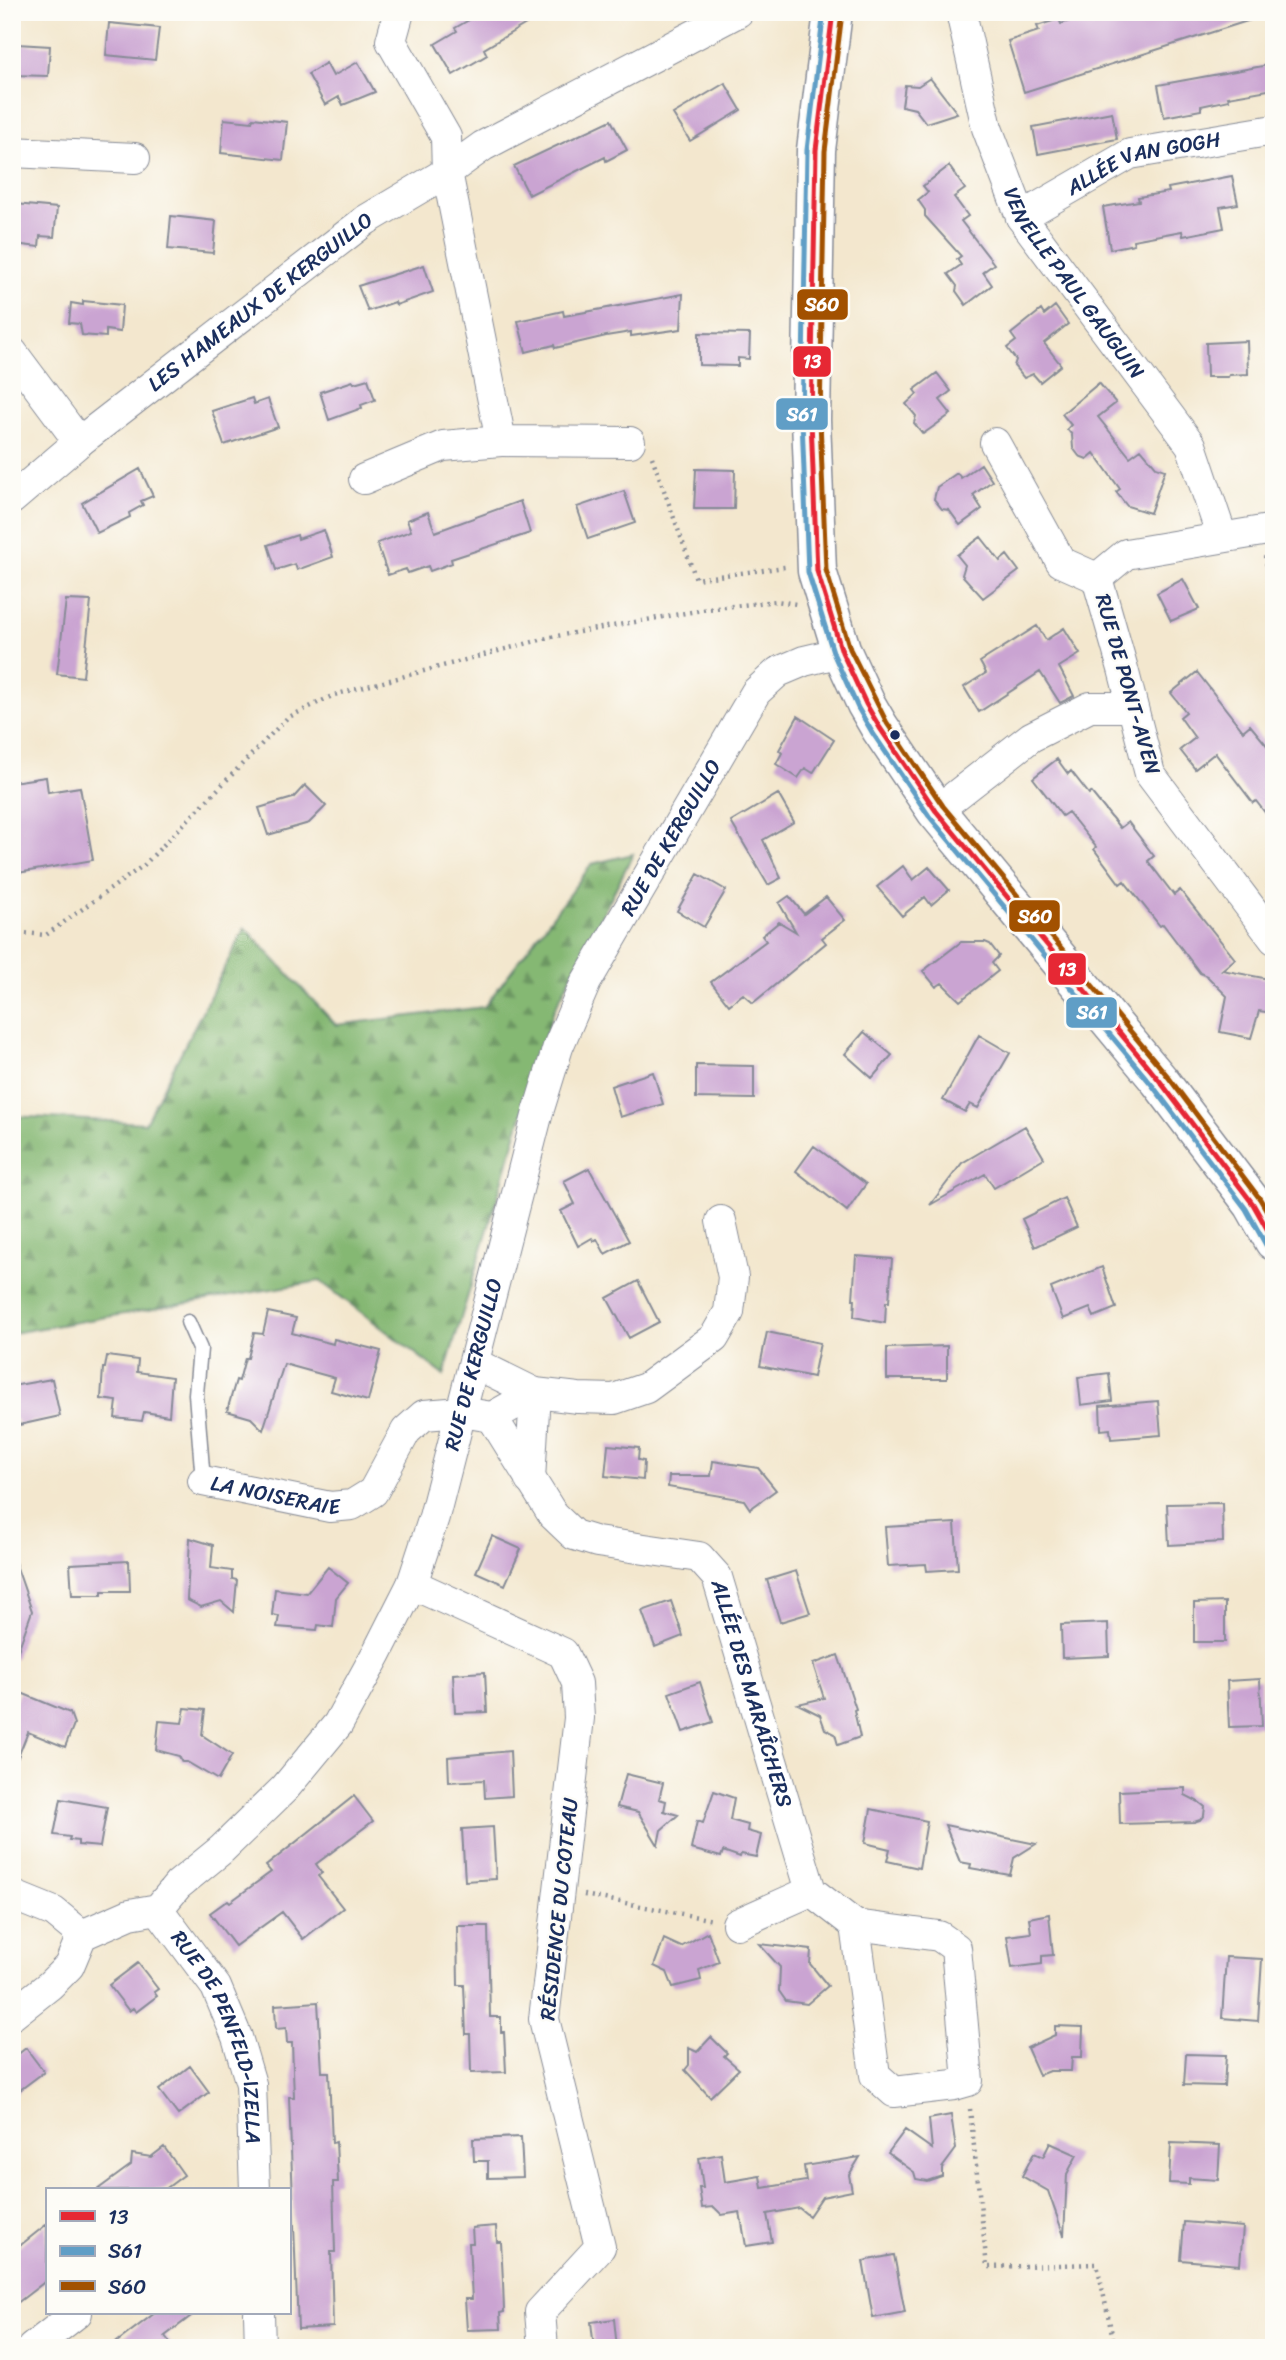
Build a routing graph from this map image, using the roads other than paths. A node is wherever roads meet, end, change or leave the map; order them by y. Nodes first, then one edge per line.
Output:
1 (399, 12) edge
2 (738, 12) edge
3 (961, 12) edge
4 (832, 15) edge
5 (1274, 130) edge
6 (12, 152) edge
7 (135, 158) dead end
8 (447, 172) junction
9 (1021, 217) junction
10 (12, 352) edge
11 (501, 441) junction
12 (79, 442) junction
13 (630, 442) road end
14 (995, 443) dead end
15 (364, 479) dead end
16 (12, 499) edge
17 (1267, 530) edge
18 (1222, 537) junction
19 (1097, 578) junction
20 (842, 652) junction
21 (1132, 707) junction
22 (936, 811) junction
23 (1274, 939) edge
24 (721, 1220) dead end
25 (1274, 1241) edge
26 (188, 1322) dead end
27 (474, 1363) junction
28 (535, 1393) junction
29 (461, 1412) junction
30 (492, 1417) junction
31 (203, 1480) joint
32 (530, 1480) junction
33 (412, 1584) junction
34 (811, 1892) junction
35 (12, 1895) edge
36 (158, 1909) junction
37 (737, 1924) road end
38 (855, 1925) junction
39 (82, 1935) junction
40 (12, 2015) edge
41 (248, 2185) edge
42 (76, 2314) edge
43 (259, 2314) edge
44 (32, 2348) edge
45 (260, 2348) edge
46 (543, 2348) edge

1 - 8 street
2 - 8 street, LES HAMEAUX DE KERGUILLO
3 - 9 street, VENELLE PAUL GAUGUIN
4 - 20 street
5 - 9 street, ALLÉE VAN GOGH
6 - 7 street
8 - 11 street
8 - 12 street, LES HAMEAUX DE KERGUILLO
9 - 18 street, VENELLE PAUL GAUGUIN
10 - 12 street
11 - 13 street
11 - 15 street
12 - 16 street, LES HAMEAUX DE KERGUILLO
14 - 19 street
17 - 18 street, RUE DE PONT-AVEN
18 - 19 street, RUE DE PONT-AVEN
19 - 21 street, RUE DE PONT-AVEN
20 - 22 street
20 - 27 street, RUE DE KERGUILLO
21 - 22 street
21 - 23 street, RUE DE PONT-AVEN
22 - 25 street
24 - 28 street
26 - 31 lane, LA NOISERAIE
27 - 28 street
27 - 29 street, RUE DE KERGUILLO
28 - 30 street
28 - 32 street
29 - 30 street, LA NOISERAIE
29 - 31 street, LA NOISERAIE
29 - 33 street, RUE DE KERGUILLO
30 - 32 street, ALLÉE DES MARAÎCHERS
32 - 34 street, ALLÉE DES MARAÎCHERS
33 - 36 street, RUE DE KERGUILLO
33 - 46 street, RÉSIDENCE DU COTEAU
34 - 37 street
34 - 38 street
35 - 39 street
36 - 39 street
36 - 41 street, RUE DE PENFELD-IZELLA
38 - 38 street
39 - 40 street
42 - 44 street
43 - 45 street

